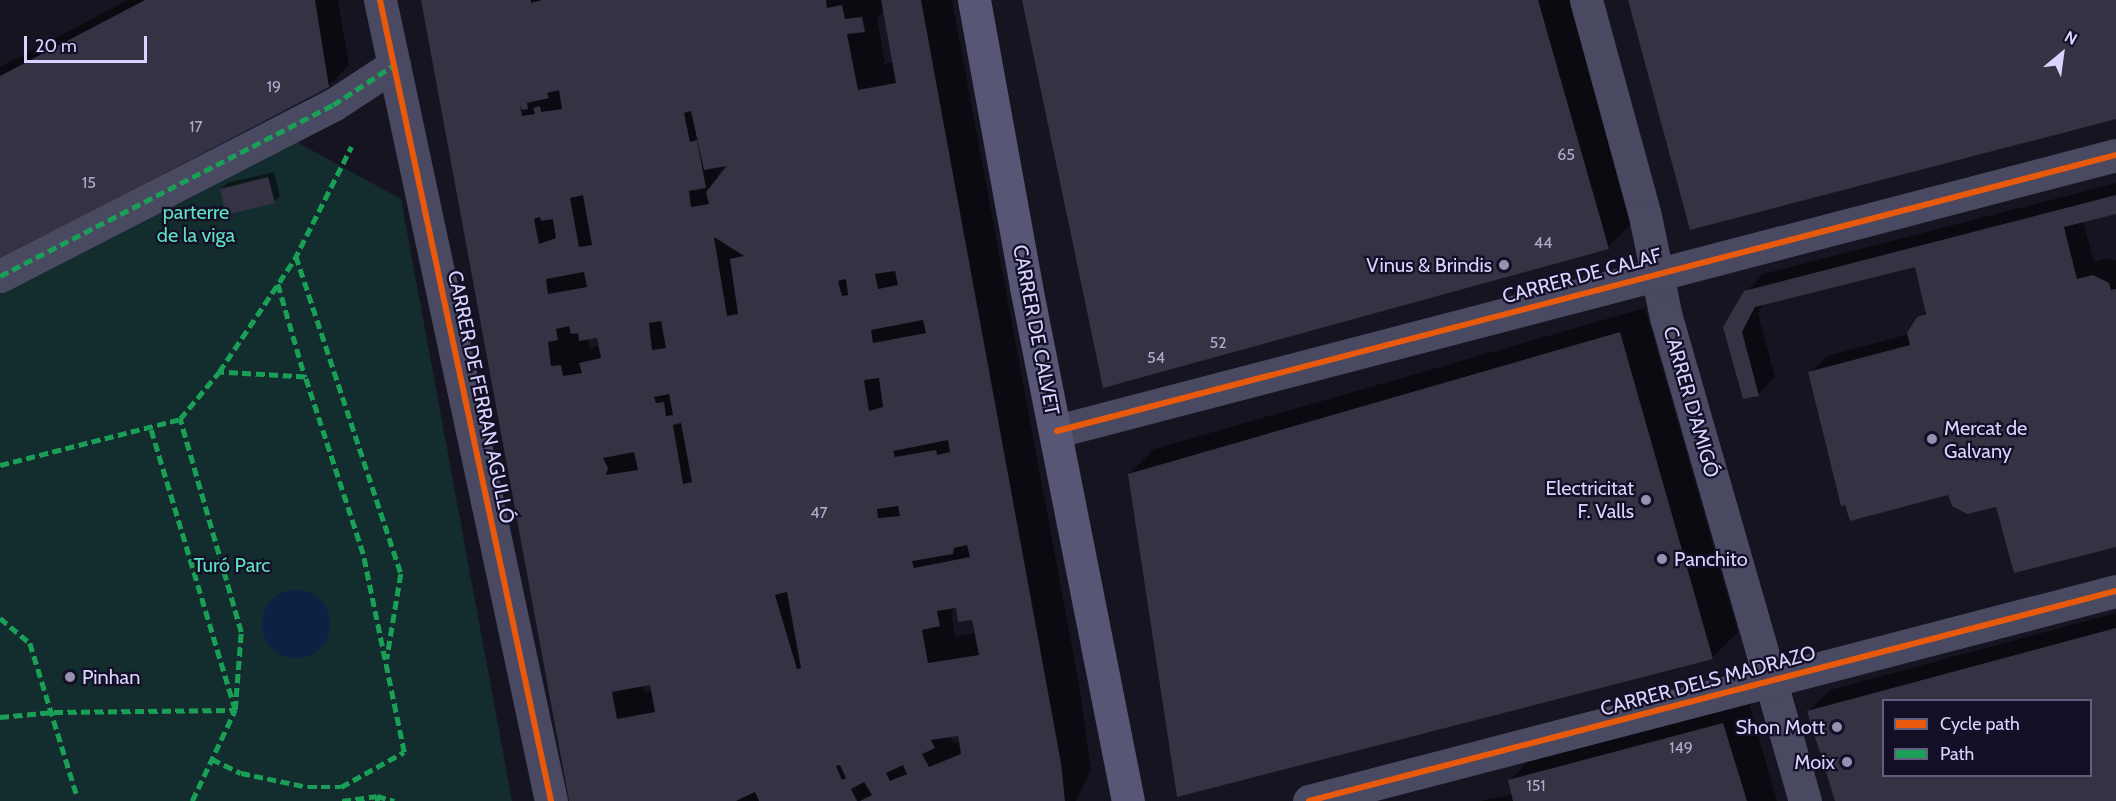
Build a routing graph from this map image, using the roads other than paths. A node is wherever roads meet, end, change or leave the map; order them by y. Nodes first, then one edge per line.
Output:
1 (380, 0) edge
2 (975, 0) edge
3 (1586, 0) edge
4 (394, 65) junction
5 (2116, 155) edge
6 (1656, 274) junction
7 (0, 276) edge
8 (1057, 430) junction
9 (2116, 591) edge
10 (1773, 681) junction
11 (551, 801) edge
12 (1128, 801) edge
13 (1309, 801) edge
14 (1805, 801) edge

1 - 4 street, CARRER DE FERRAN AGULLÓ
2 - 8 street, CARRER DE CALVET
3 - 6 street, CARRER D'AMIGÓ
4 - 7 street
4 - 11 street, CARRER DE FERRAN AGULLÓ
5 - 6 street, CARRER DE CALAF
6 - 8 street, CARRER DE CALAF
6 - 10 street, CARRER D'AMIGÓ
8 - 12 street, CARRER DE CALVET
9 - 10 street, CARRER DELS MADRAZO
10 - 13 street, CARRER DELS MADRAZO
10 - 14 street, CARRER D'AMIGÓ

